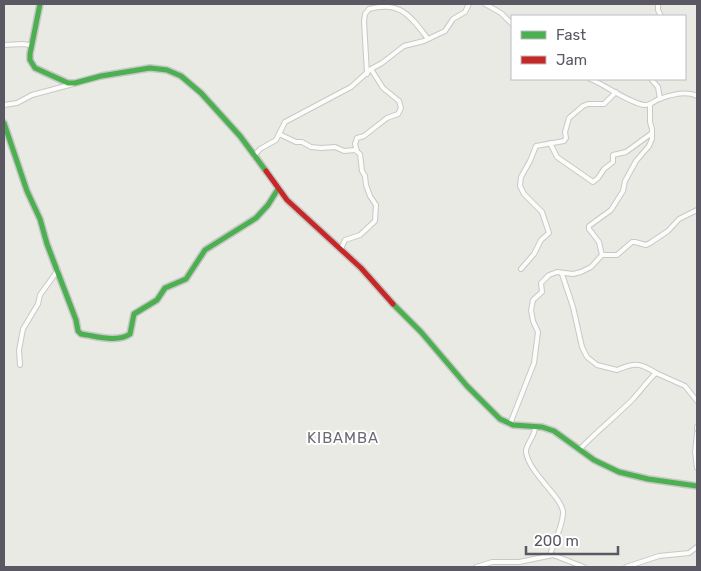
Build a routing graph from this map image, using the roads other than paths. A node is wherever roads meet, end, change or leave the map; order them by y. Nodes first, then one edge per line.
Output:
1 (40, 4) edge
2 (469, 4) edge
3 (485, 4) edge
4 (511, 23) edge
5 (428, 39) junction
6 (4, 45) edge
7 (31, 45) junction
8 (371, 69) junction
9 (366, 74) junction
10 (592, 80) edge
11 (652, 80) edge
12 (75, 83) junction
13 (616, 92) junction
14 (697, 96) edge
15 (660, 99) junction
16 (650, 104) junction
17 (4, 106) edge
18 (4, 123) edge
19 (652, 133) junction
20 (279, 134) junction
21 (550, 143) junction
22 (357, 151) junction
23 (254, 157) junction
24 (278, 189) junction
25 (697, 210) edge
26 (341, 249) junction
27 (602, 256) junction
28 (521, 269) dead end
29 (58, 270) junction
30 (562, 274) junction
31 (20, 365) dead end
32 (656, 374) junction
33 (697, 401) edge
34 (510, 424) junction
35 (535, 427) junction
36 (697, 433) edge
37 (580, 449) junction
38 (697, 468) edge
39 (697, 486) edge
40 (697, 547) edge
41 (550, 555) junction
42 (634, 566) edge
43 (476, 567) edge
44 (584, 567) edge
45 (626, 567) edge

1 - 7 street
2 - 5 street
3 - 4 street
5 - 8 street
5 - 9 street
6 - 7 street
7 - 12 street
8 - 9 street
8 - 22 street
9 - 20 street
10 - 13 street
11 - 15 street
12 - 17 street
12 - 23 street
13 - 16 street
13 - 21 street
14 - 15 street
15 - 16 street
16 - 19 street
18 - 29 street
19 - 21 street
19 - 27 street
20 - 22 street
20 - 23 street
21 - 28 street
22 - 26 street
23 - 24 street
24 - 26 street
24 - 29 street
25 - 27 street
26 - 34 street
27 - 30 street
29 - 31 street
30 - 32 street
30 - 34 street
32 - 33 street
32 - 37 street
34 - 35 street
35 - 37 street
35 - 41 street
36 - 38 street
37 - 39 street
40 - 42 street
41 - 43 street
41 - 44 street
42 - 45 street

